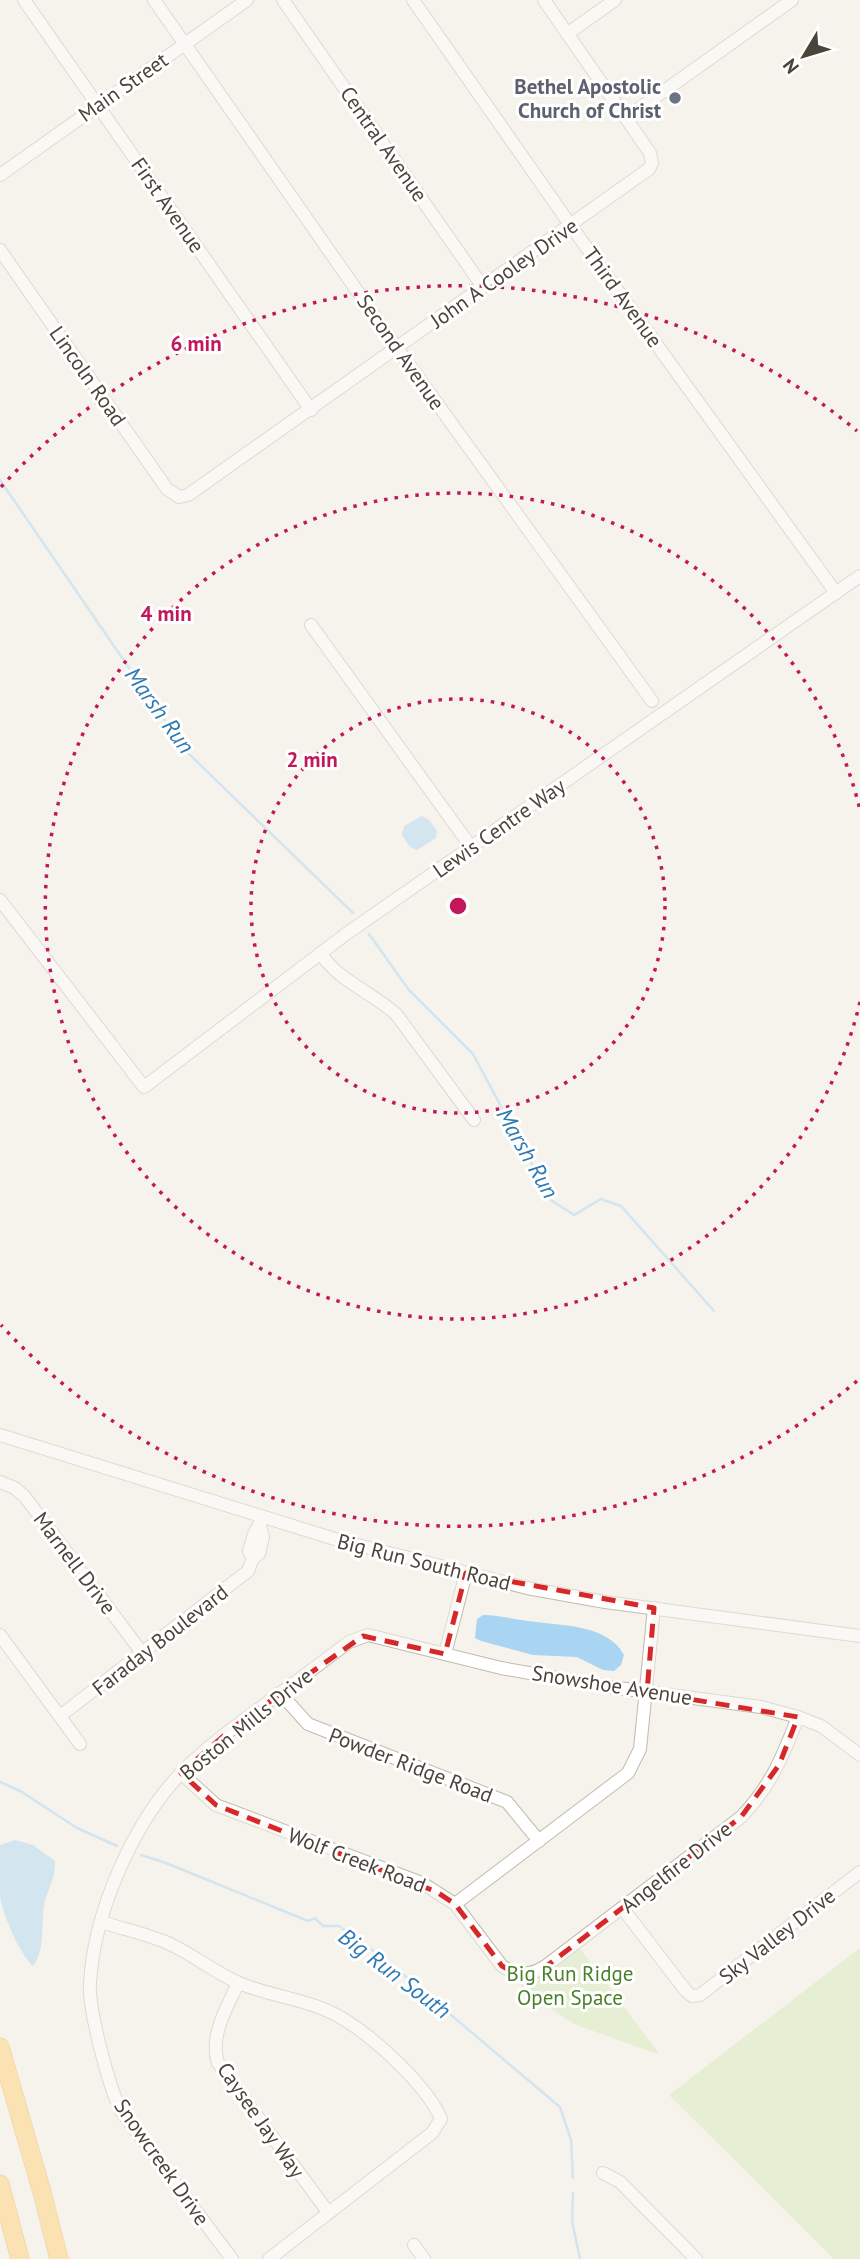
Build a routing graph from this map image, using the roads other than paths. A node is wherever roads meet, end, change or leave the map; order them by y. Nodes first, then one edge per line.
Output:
1 (24, 0) edge
2 (154, 0) edge
3 (247, 0) edge
4 (283, 0) edge
5 (413, 0) edge
6 (544, 0) edge
7 (615, 0) edge
8 (792, 0) edge
9 (567, 34) junction
10 (185, 44) junction
11 (98, 105) junction
12 (626, 118) junction
13 (0, 175) edge
14 (571, 226) junction
15 (0, 250) edge
16 (484, 287) junction
17 (397, 348) junction
18 (311, 410) junction
19 (179, 497) joint
20 (860, 576) edge
21 (836, 593) junction
22 (311, 625) dead end
23 (652, 701) dead end
24 (471, 847) junction
25 (0, 900) edge
26 (320, 953) junction
27 (474, 1120) dead end
28 (0, 1435) edge
29 (0, 1482) edge
30 (261, 1522) junction
31 (466, 1573) junction
32 (654, 1608) junction
33 (0, 1635) edge
34 (860, 1636) edge
35 (355, 1639) joint
36 (143, 1654) junction
37 (445, 1654) junction
38 (647, 1692) junction
39 (280, 1693) junction
40 (60, 1716) junction
41 (798, 1717) junction
42 (80, 1744) dead end
43 (860, 1755) edge
44 (181, 1773) junction
45 (539, 1841) junction
46 (125, 1855) joint
47 (860, 1872) edge
48 (455, 1904) junction
49 (623, 1909) junction
50 (102, 1922) junction
51 (513, 1972) joint
52 (238, 1983) junction
53 (0, 2047) edge
54 (603, 2173) dead end
55 (0, 2183) edge
56 (328, 2212) junction
57 (414, 2245) dead end
58 (20, 2259) edge
59 (59, 2259) edge
60 (232, 2259) edge
61 (269, 2259) edge
62 (424, 2259) edge
63 (696, 2259) edge

1 - 11 street, First Avenue
2 - 10 street, Second Avenue
3 - 10 street, Main Street
4 - 16 street, Central Avenue
5 - 14 street, Third Avenue
6 - 9 street
7 - 9 street
8 - 12 street
9 - 12 street
10 - 11 street, Main Street
10 - 17 street, Second Avenue
11 - 13 street, Main Street
11 - 18 street, First Avenue
12 - 14 street, John A Cooley Drive
14 - 16 street, John A Cooley Drive
14 - 21 street, Third Avenue
15 - 19 street, Lincoln Road
16 - 17 street, John A Cooley Drive
17 - 18 street, John A Cooley Drive
17 - 23 street, Second Avenue
18 - 19 street, John A Cooley Drive
20 - 21 street, Lewis Centre Way
21 - 24 street, Lewis Centre Way
22 - 24 street
24 - 26 street, Lewis Centre Way
25 - 26 street, Lewis Centre Way
26 - 27 street
28 - 30 street, Big Run South Road
29 - 36 street, Marnell Drive
30 - 31 street, Big Run South Road
30 - 36 street, Faraday Boulevard
31 - 32 street, Big Run South Road
31 - 37 street
32 - 34 street, Big Run South Road
32 - 38 street
33 - 40 street
35 - 37 street, Snowshoe Avenue
35 - 39 street, Boston Mills Drive
36 - 40 street, Faraday Boulevard
37 - 38 street, Snowshoe Avenue
38 - 41 street, Snowshoe Avenue
38 - 45 street
39 - 44 street, Boston Mills Drive
39 - 45 street, Powder Ridge Road
40 - 42 street
41 - 43 street, Snowshoe Avenue
41 - 49 street, Angelfire Drive
44 - 46 street, Boston Mills Drive
44 - 48 street, Wolf Creek Road
45 - 48 street
46 - 50 street, Snowcreek Drive
47 - 49 street, Sky Valley Drive
48 - 51 street, Wolf Creek Road
49 - 51 street, Angelfire Drive
50 - 52 street
50 - 60 street, Snowcreek Drive
52 - 56 street, Caysee Jay Way
52 - 56 street
53 - 59 highway
54 - 63 street
55 - 58 highway
56 - 61 street
57 - 62 street

